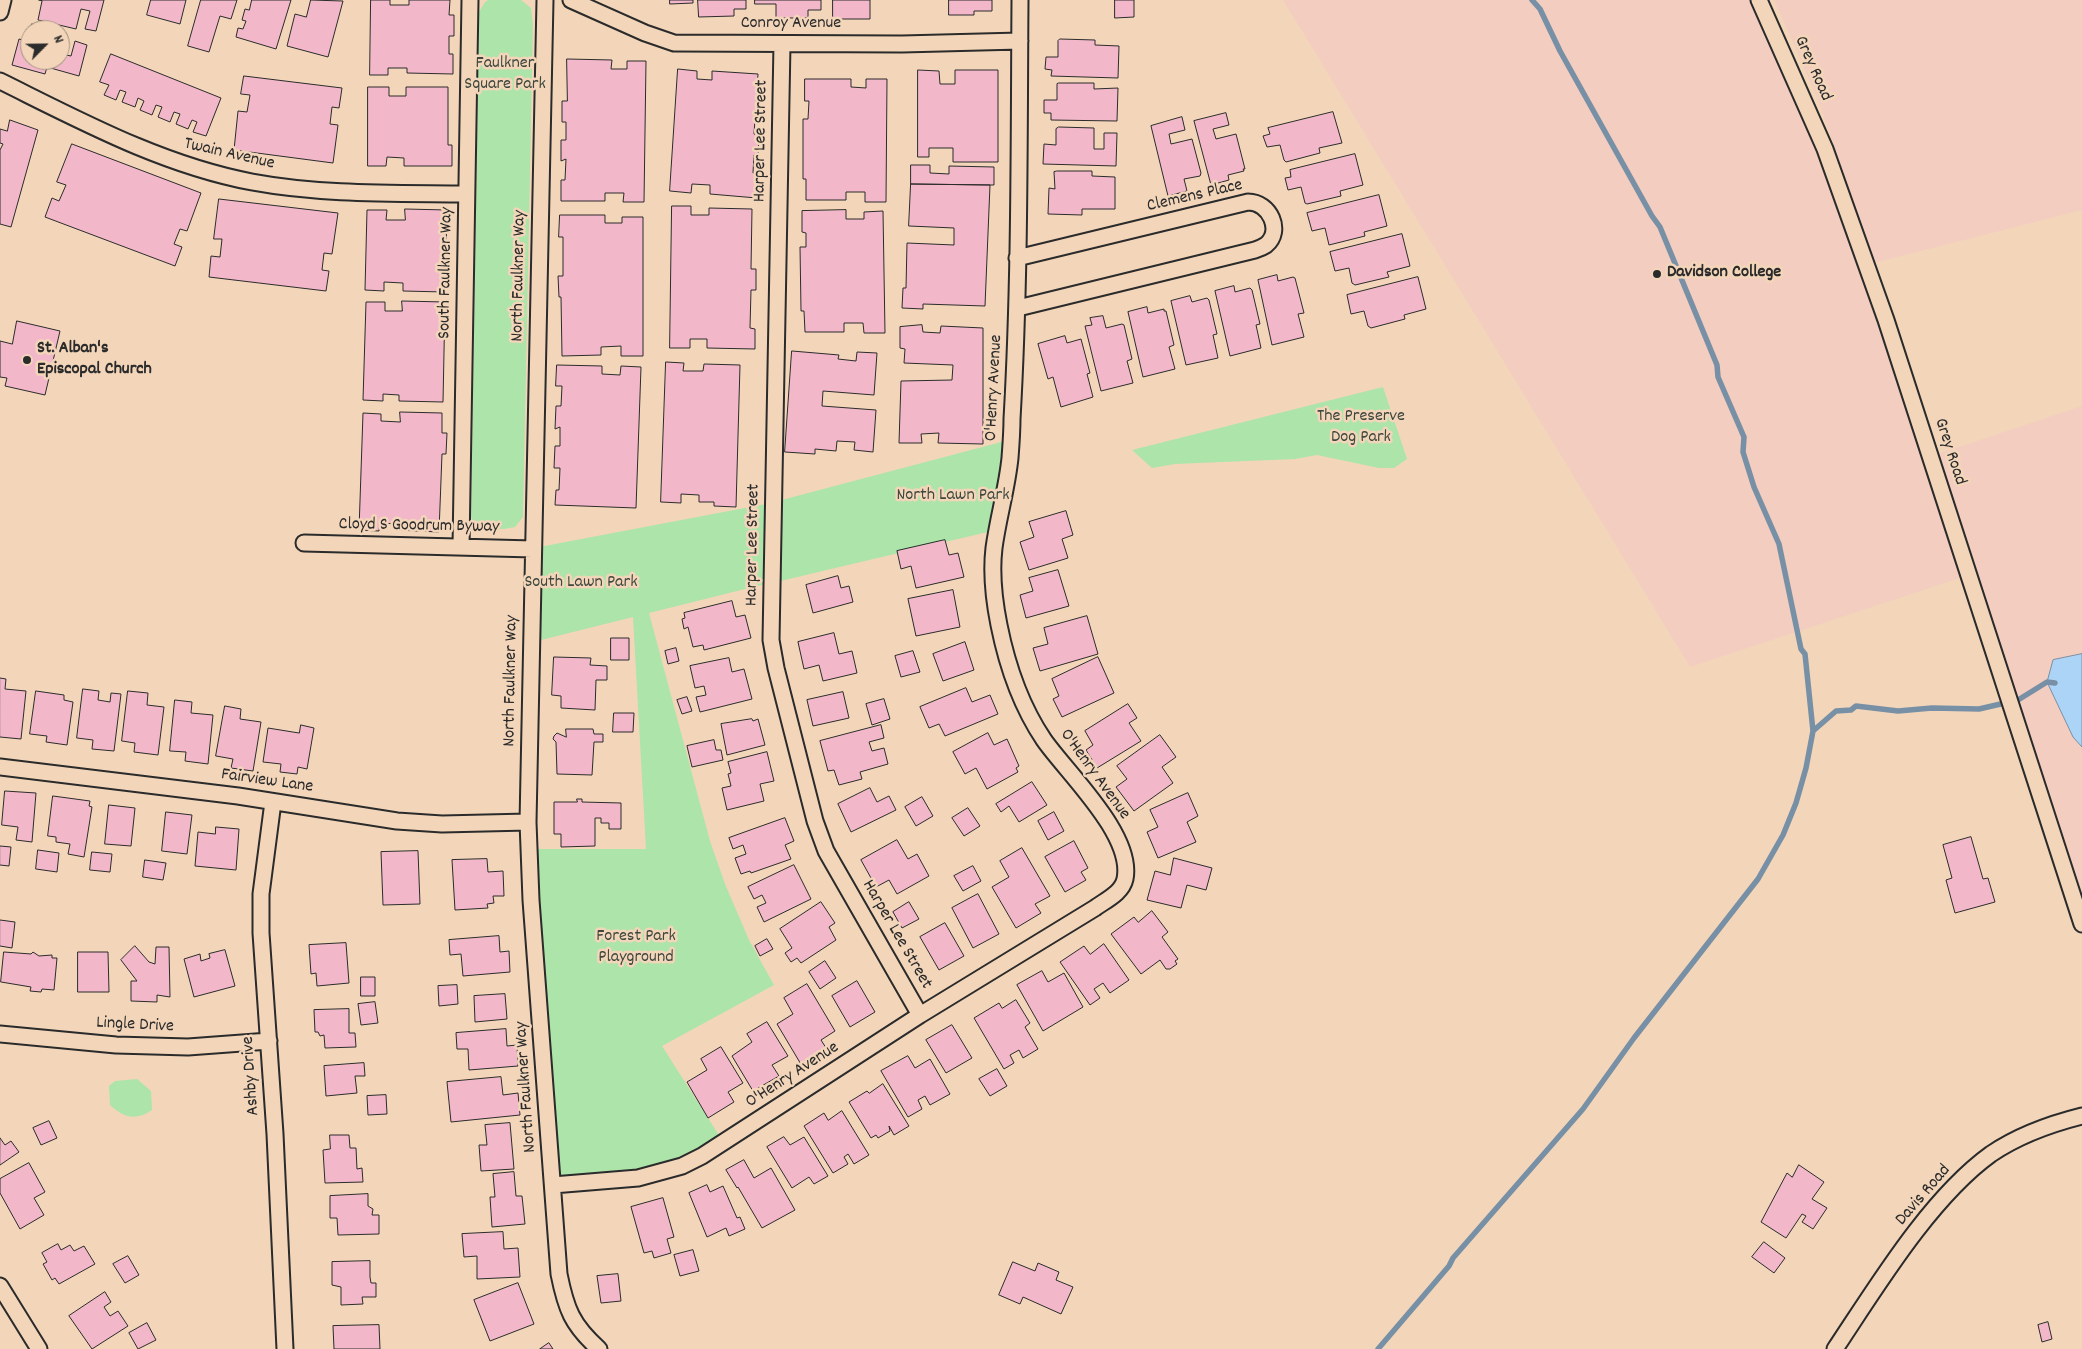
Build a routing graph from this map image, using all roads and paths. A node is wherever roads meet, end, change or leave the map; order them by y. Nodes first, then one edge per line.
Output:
1 (3, 0) edge
2 (470, 0) edge
3 (545, 0) edge
4 (571, 0) edge
5 (1020, 0) edge
6 (1759, 0) edge
7 (0, 12) edge
8 (1020, 41) junction
9 (782, 44) junction
10 (0, 81) edge
11 (466, 194) junction
12 (1017, 258) junction
13 (1018, 308) junction
14 (304, 544) dead end
15 (461, 547) junction
16 (533, 549) junction
17 (0, 767) edge
18 (273, 802) junction
19 (528, 822) junction
20 (2082, 924) edge
21 (920, 1015) junction
22 (0, 1034) edge
23 (268, 1041) junction
24 (2082, 1116) edge
25 (553, 1185) junction
26 (0, 1286) edge
27 (39, 1349) edge
28 (285, 1349) edge
29 (599, 1349) edge
30 (1835, 1349) edge

1 - 7 street
2 - 11 street, South Faulkner Way
3 - 16 street, North Faulkner Way
4 - 9 street, Conroy Avenue
5 - 8 street, O'Henry Avenue
6 - 20 street, Grey Road
8 - 9 street, Conroy Avenue
8 - 12 street, O'Henry Avenue
9 - 21 street, Harper Lee Street
10 - 11 street, Twain Avenue
11 - 15 street, South Faulkner Way
12 - 13 street, O'Henry Avenue
12 - 13 street, Clemens Place
13 - 21 street, O'Henry Avenue
14 - 15 street, Cloyd S Goodrum Byway
15 - 16 street, Cloyd S Goodrum Byway
16 - 19 street, North Faulkner Way
17 - 18 street, Fairview Lane
18 - 19 street, Fairview Lane
18 - 23 street, Ashby Drive
19 - 25 street, North Faulkner Way
21 - 25 street, O'Henry Avenue
22 - 23 street, Lingle Drive
23 - 28 street, Ashby Drive
24 - 30 street, Davis Road
25 - 29 street, North Faulkner Way
26 - 27 street

